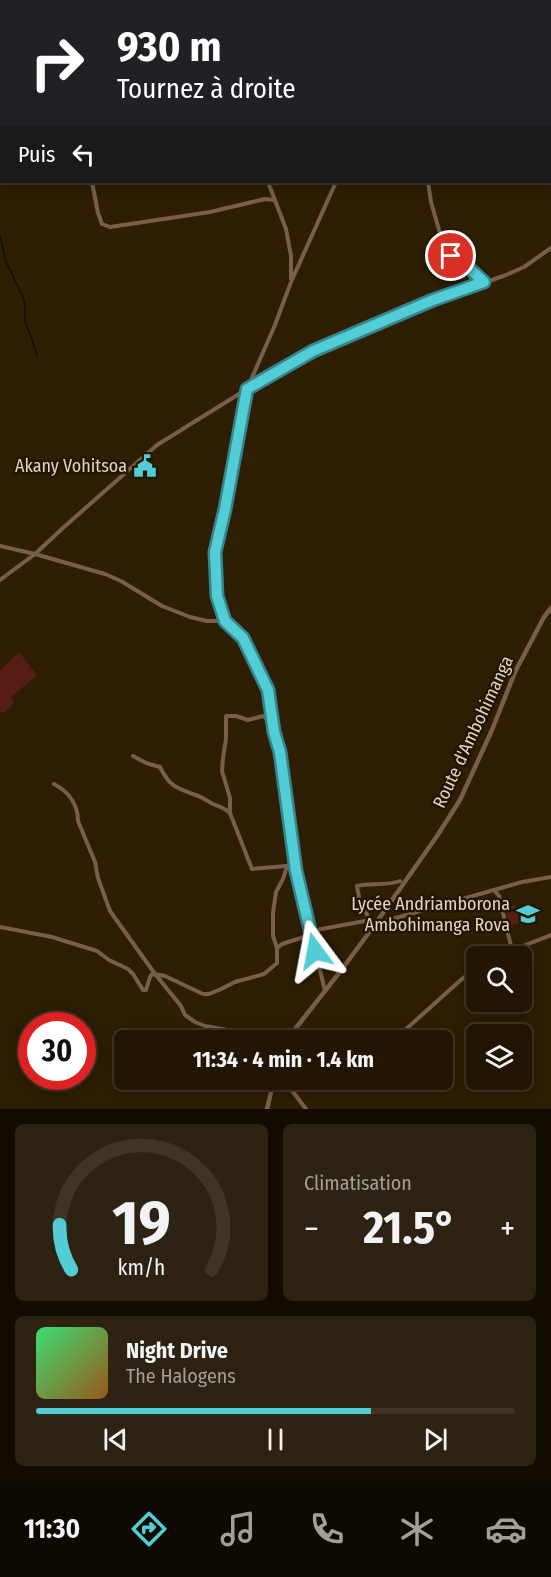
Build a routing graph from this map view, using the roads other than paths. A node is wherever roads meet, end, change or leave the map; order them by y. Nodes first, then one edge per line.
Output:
1 (92, 183) edge
2 (268, 183) edge
3 (336, 183) edge
4 (428, 183) edge
5 (274, 200) junction
6 (551, 248) edge
7 (291, 282) junction
8 (484, 282) junction
9 (247, 389) junction
10 (0, 546) edge
11 (36, 554) junction
12 (0, 580) edge
13 (551, 608) edge
14 (225, 621) junction
15 (274, 732) junction
16 (133, 756) dead end
17 (54, 784) dead end
18 (230, 813) junction
19 (295, 864) junction
20 (287, 866) junction
21 (551, 877) edge
22 (400, 881) dead end
23 (495, 890) junction
24 (373, 923) junction
25 (0, 927) edge
26 (310, 931) junction
27 (551, 935) edge
28 (512, 946) edge
29 (523, 946) edge
30 (277, 948) junction
31 (155, 974) junction
32 (466, 976) edge
33 (325, 991) junction
34 (227, 1030) edge
35 (295, 1030) edge
36 (405, 1030) edge
37 (272, 1090) edge
38 (292, 1090) edge
39 (267, 1109) edge
40 (306, 1109) edge

1 - 5 street
2 - 5 street
3 - 7 street
4 - 8 street
5 - 7 street
6 - 8 street
7 - 9 street
8 - 9 street
9 - 11 street
9 - 14 street
10 - 11 street
11 - 12 street
11 - 14 street
13 - 24 street, Route d'Ambohimanga
14 - 15 street
15 - 18 street
15 - 19 street
16 - 18 street
17 - 31 street
18 - 20 street
19 - 20 street
19 - 26 street
20 - 30 street
21 - 23 street
22 - 24 street
23 - 24 street
23 - 28 street
24 - 26 street
24 - 33 street, Route d'Ambohimanga
25 - 31 street
26 - 30 street
26 - 33 street
27 - 29 street
30 - 31 street
31 - 34 street
32 - 36 street
33 - 35 street, Route d'Ambohimanga
37 - 39 street
38 - 40 street

